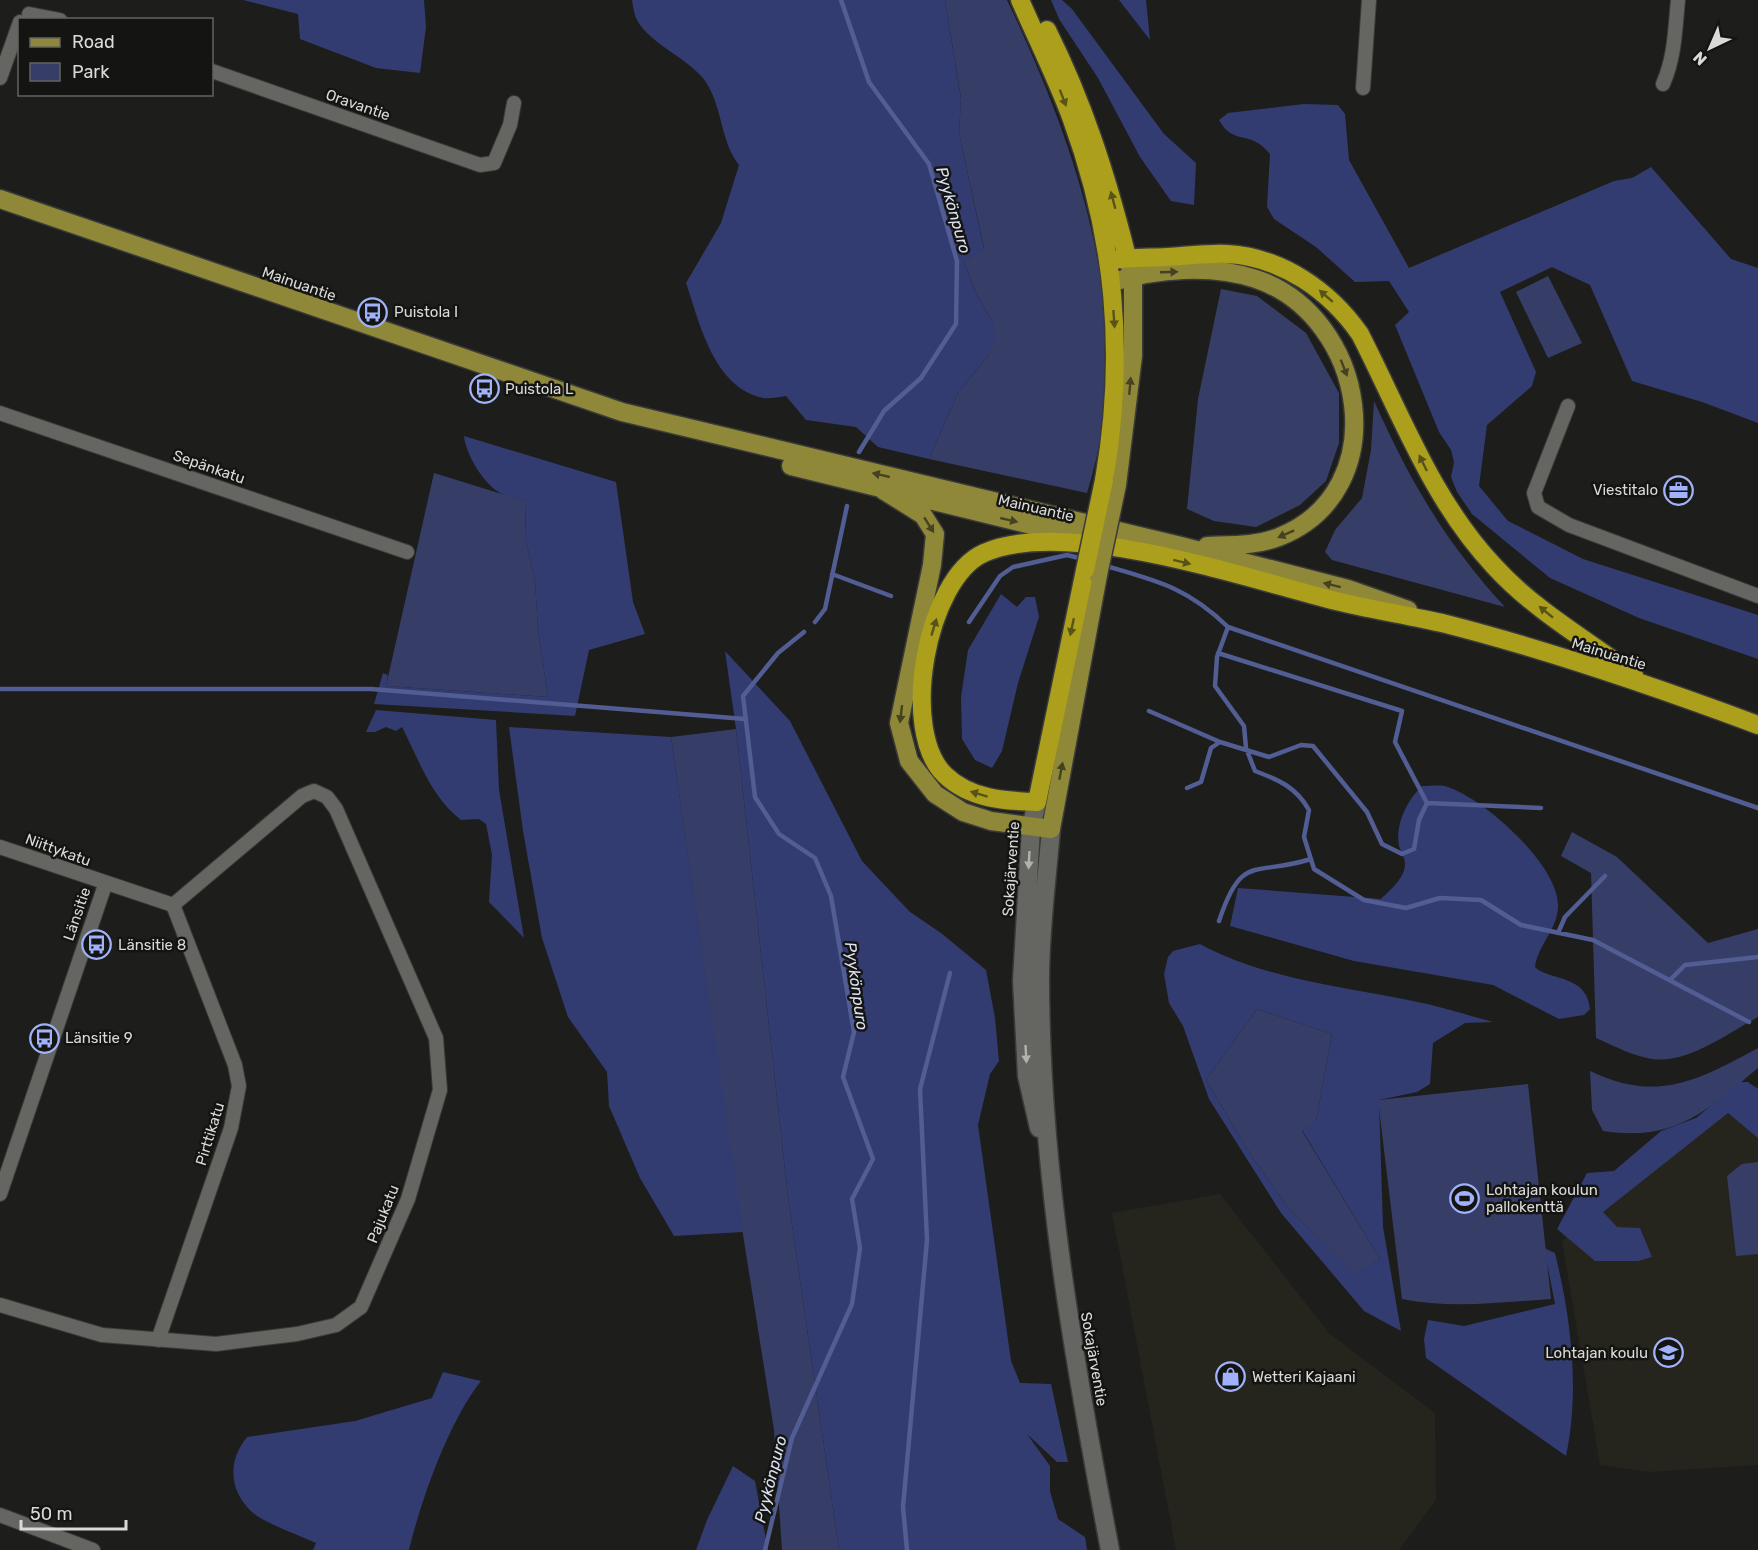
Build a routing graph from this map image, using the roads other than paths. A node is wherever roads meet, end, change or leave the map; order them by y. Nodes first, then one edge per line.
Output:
1 (1020, 0) edge
2 (1030, 0) edge
3 (1369, 0) edge
4 (1678, 0) edge
5 (25, 14) edge
6 (48, 18) edge
7 (18, 32) edge
8 (213, 71) edge
9 (0, 78) edge
10 (1663, 84) dead end
11 (1363, 88) dead end
12 (514, 103) dead end
13 (0, 199) edge
14 (1127, 257) junction
15 (1108, 261) junction
16 (1133, 276) junction
17 (1112, 282) junction
18 (1568, 406) dead end
19 (622, 412) junction
20 (0, 413) edge
21 (1111, 483) junction
22 (883, 490) junction
23 (1181, 546) junction
24 (1126, 548) junction
25 (407, 552) dead end
26 (1092, 573) junction
27 (1758, 596) edge
28 (1447, 624) junction
29 (1645, 683) junction
30 (1758, 725) edge
31 (1036, 802) junction
32 (1054, 808) junction
33 (1031, 828) junction
34 (1051, 829) junction
35 (0, 847) edge
36 (105, 885) junction
37 (172, 905) junction
38 (1049, 1173) junction
39 (0, 1194) edge
40 (0, 1305) edge
41 (158, 1340) junction
42 (0, 1515) edge
43 (74, 1547) edge
44 (93, 1550) edge
45 (1110, 1550) edge

1 -> 15 highway
14 -> 2 highway
3 - 11 street
4 - 10 street
5 - 6 street
7 - 9 street
8 - 12 street, Oravantie
13 - 19 main road, Mainuantie
14 - 15 highway
14 - 16 main road
29 -> 14 highway
15 - 17 highway
16 - 17 main road
21 -> 16 main road
16 -> 23 main road
17 -> 21 highway
18 - 27 street
19 - 22 main road, Mainuantie
23 -> 19 main road, Mainuantie
20 - 25 street, Sepänkatu
21 - 26 highway, bridge
22 -> 24 main road, Mainuantie
22 -> 33 main road
28 -> 23 main road, Mainuantie
24 -> 28 highway, Mainuantie
31 -> 24 highway
26 -> 31 highway, Sokajärventie
32 -> 26 main road, Sokajärventie
28 - 29 highway, Mainuantie
29 - 30 highway, Mainuantie
31 - 32 main road
31 - 33 street, Sokajärventie
32 - 34 main road, Sokajärventie
33 - 34 main road
33 -> 38 street, Sokajärventie
34 - 38 street, Sokajärventie
35 - 36 street, Niittykatu
36 - 37 street, Länsitie
36 - 39 street, Länsitie
37 - 41 street, Pirttikatu
37 - 41 street, Pajukatu
38 - 45 street, Sokajärventie
40 - 41 street, Pajukatu
42 - 43 street
43 - 44 street

